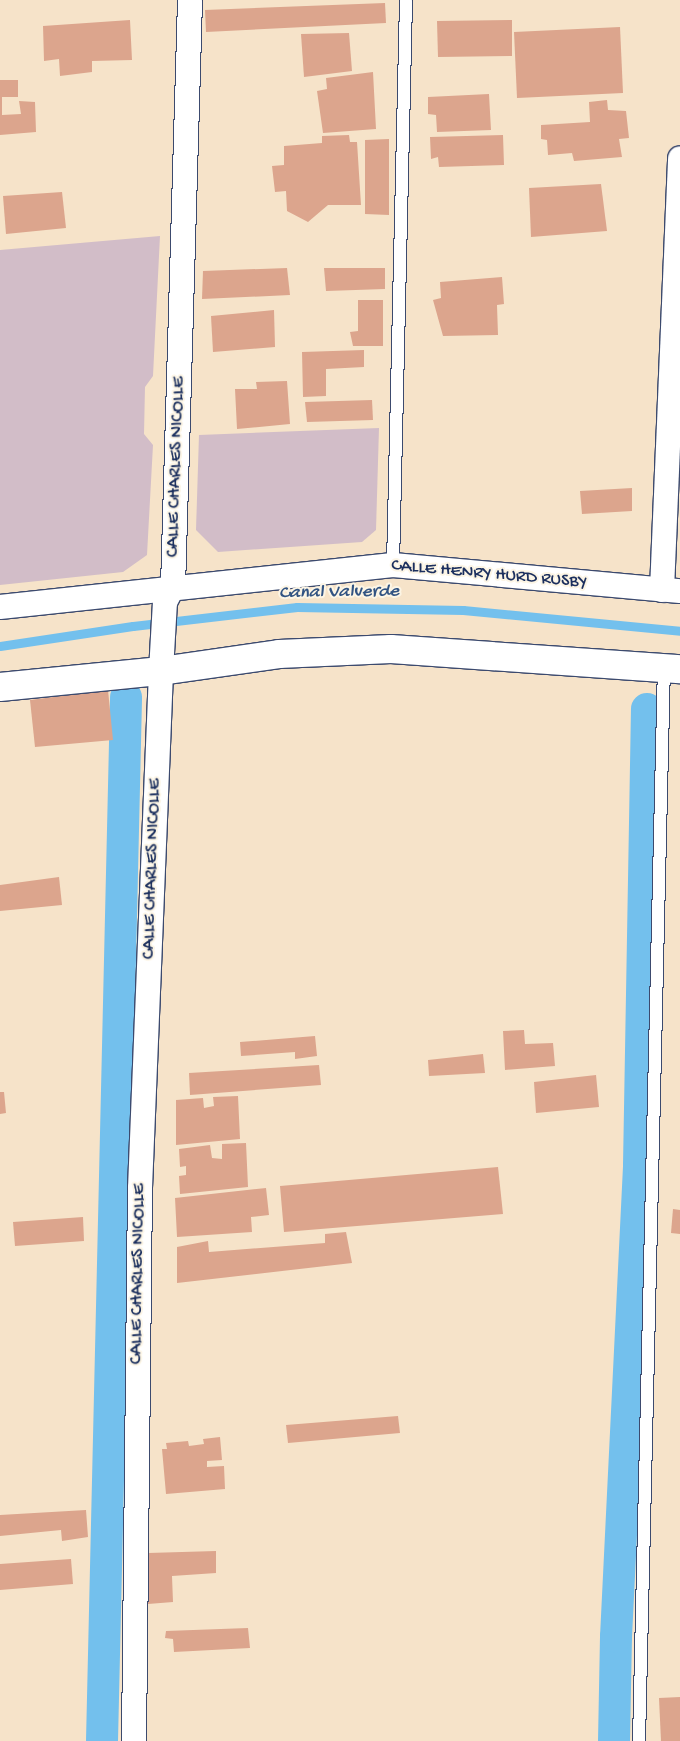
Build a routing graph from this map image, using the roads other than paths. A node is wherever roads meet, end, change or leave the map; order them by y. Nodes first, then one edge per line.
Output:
1 (190, 0) edge
2 (406, 0) edge
3 (680, 158) edge
4 (392, 565) junction
5 (671, 591) edge
6 (169, 595) junction
7 (0, 607) edge
8 (162, 658) junction
9 (672, 669) edge
10 (0, 686) edge
11 (134, 1741) edge
12 (639, 1741) edge

1 - 6 street, CALLE CHARLES NICOLLE
2 - 4 lane
3 - 5 street
4 - 5 street, CALLE HENRY HURD RUSBY
4 - 6 street, CALLE HENRY HURD RUSBY
6 - 7 street, CALLE HENRY HURD RUSBY
6 - 8 street, CALLE CHARLES NICOLLE
8 - 9 street
8 - 10 street
8 - 11 street, CALLE CHARLES NICOLLE
9 - 12 lane

